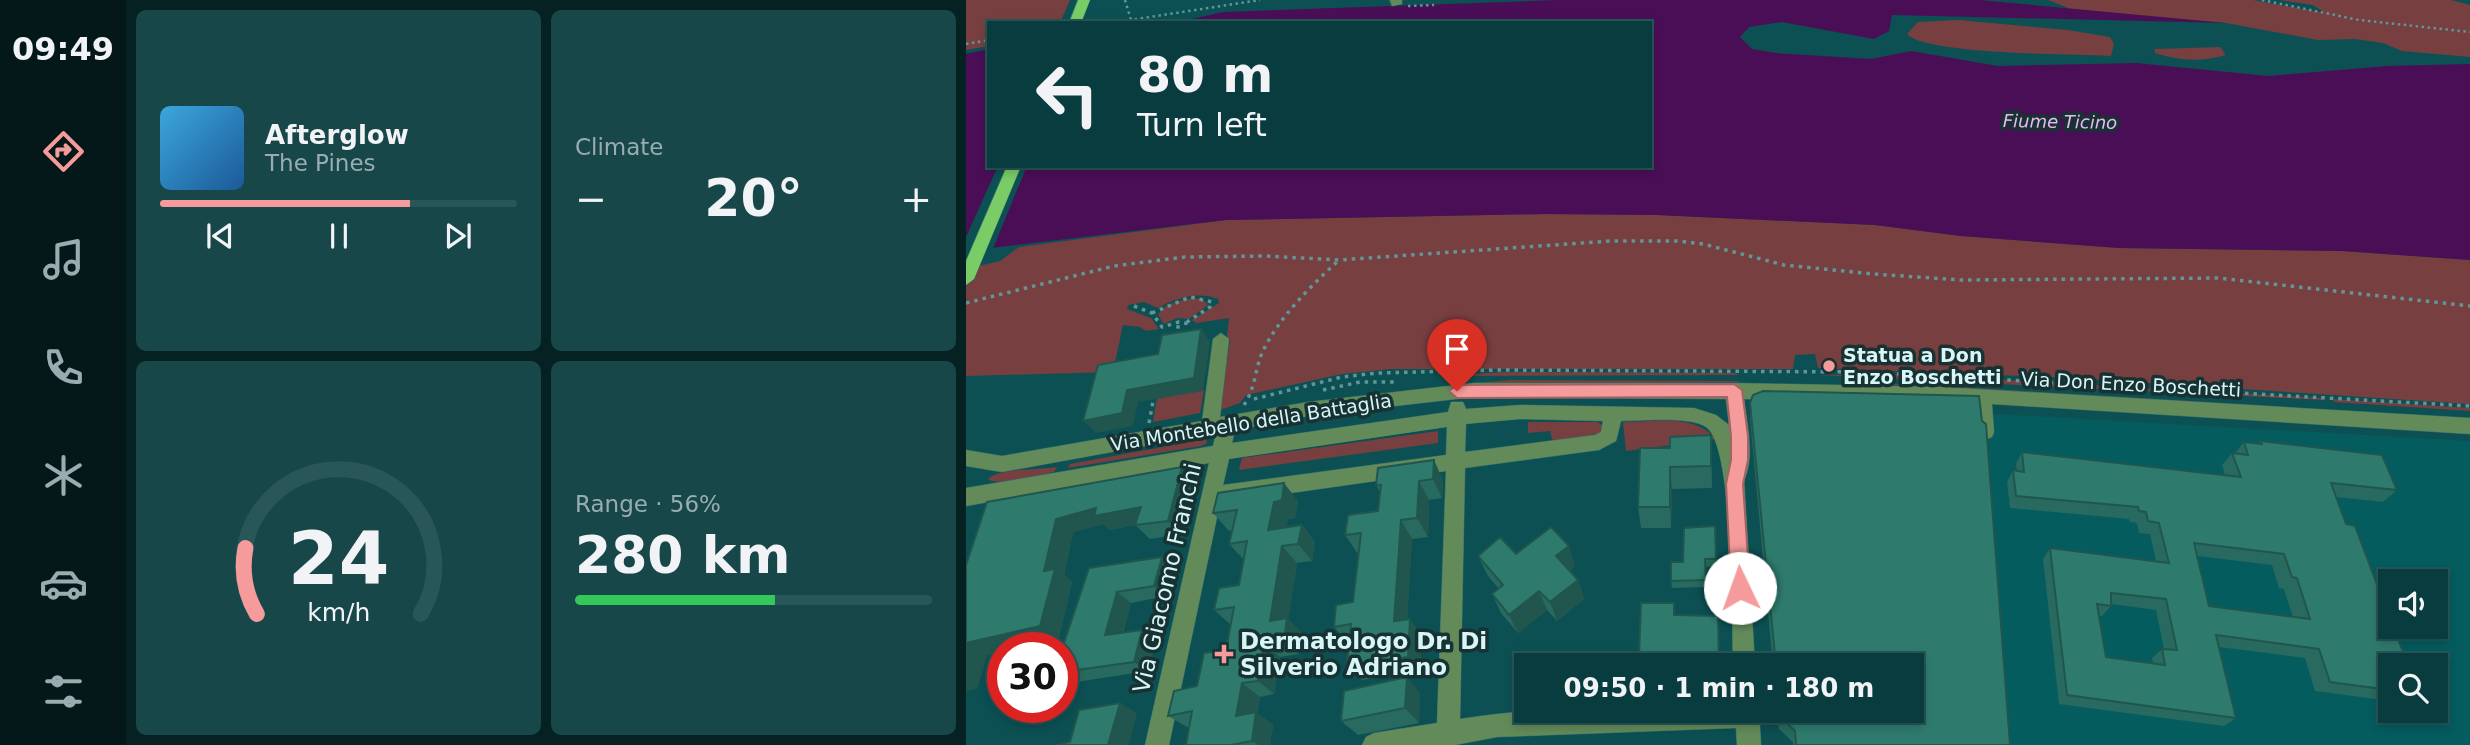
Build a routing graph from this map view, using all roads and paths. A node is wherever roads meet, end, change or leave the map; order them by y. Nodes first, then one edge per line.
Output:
1 (1084, 0) edge
2 (1125, 0) edge
3 (1260, 0) edge
4 (2264, 0) edge
5 (2280, 0) edge
6 (1397, 4) edge
7 (1434, 5) dead end
8 (1077, 18) edge
9 (1131, 20) junction
10 (1124, 21) edge
11 (2470, 32) edge
12 (987, 40) edge
13 (966, 44) edge
14 (1013, 168) edge
15 (1339, 260) junction
16 (966, 279) edge
17 (966, 303) edge
18 (1134, 306) dead end
19 (2470, 306) edge
20 (1152, 313) junction
21 (1179, 322) junction
22 (1221, 340) dead end
23 (1175, 341) edge
24 (1156, 388) edge
25 (1740, 390) junction
26 (1457, 391) junction
27 (1982, 397) junction
28 (1613, 414) junction
29 (1456, 419) junction
30 (1148, 425) dead end
31 (1219, 425) junction
32 (2470, 426) edge
33 (1985, 432) edge
34 (1222, 453) junction
35 (966, 458) edge
36 (1456, 462) junction
37 (1735, 484) junction
38 (1213, 495) junction
39 (966, 497) edge
40 (1743, 653) edge
41 (1520, 723) edge
42 (1748, 723) edge
43 (1445, 739) edge
44 (1157, 745) edge
45 (1374, 745) edge
46 (1749, 745) edge

1 - 8 main road
2 - 9 path
3 - 9 path
4 - 5 path
4 - 11 path
6 - 7 path
9 - 10 path
12 - 13 path
14 - 16 main road
15 - 17 path
15 - 19 path
15 - 31 path
18 - 20 path
20 - 21 path
20 - 21 path
21 - 23 path
22 - 31 street, Via Giacomo Franchi
24 - 30 path
25 - 26 street, Via Montebello della Battaglia
25 - 27 street, Via Don Enzo Boschetti
25 - 37 street
26 - 29 street
26 - 31 street, Via Montebello della Battaglia
27 - 32 street, Via Don Enzo Boschetti
27 - 33 street
28 - 29 street, Via Montebello della Battaglia
28 - 36 street
28 - 37 street, Via Montebello della Battaglia
29 - 34 street, Via Montebello della Battaglia
29 - 36 street
31 - 34 street, Via Giacomo Franchi
31 - 35 street, Via Montebello della Battaglia
34 - 38 street, Via Giacomo Franchi
34 - 39 street, Via Montebello della Battaglia
36 - 38 street
36 - 43 street
37 - 40 street
38 - 44 street, Via Giacomo Franchi
41 - 43 street
42 - 46 street
43 - 45 street

